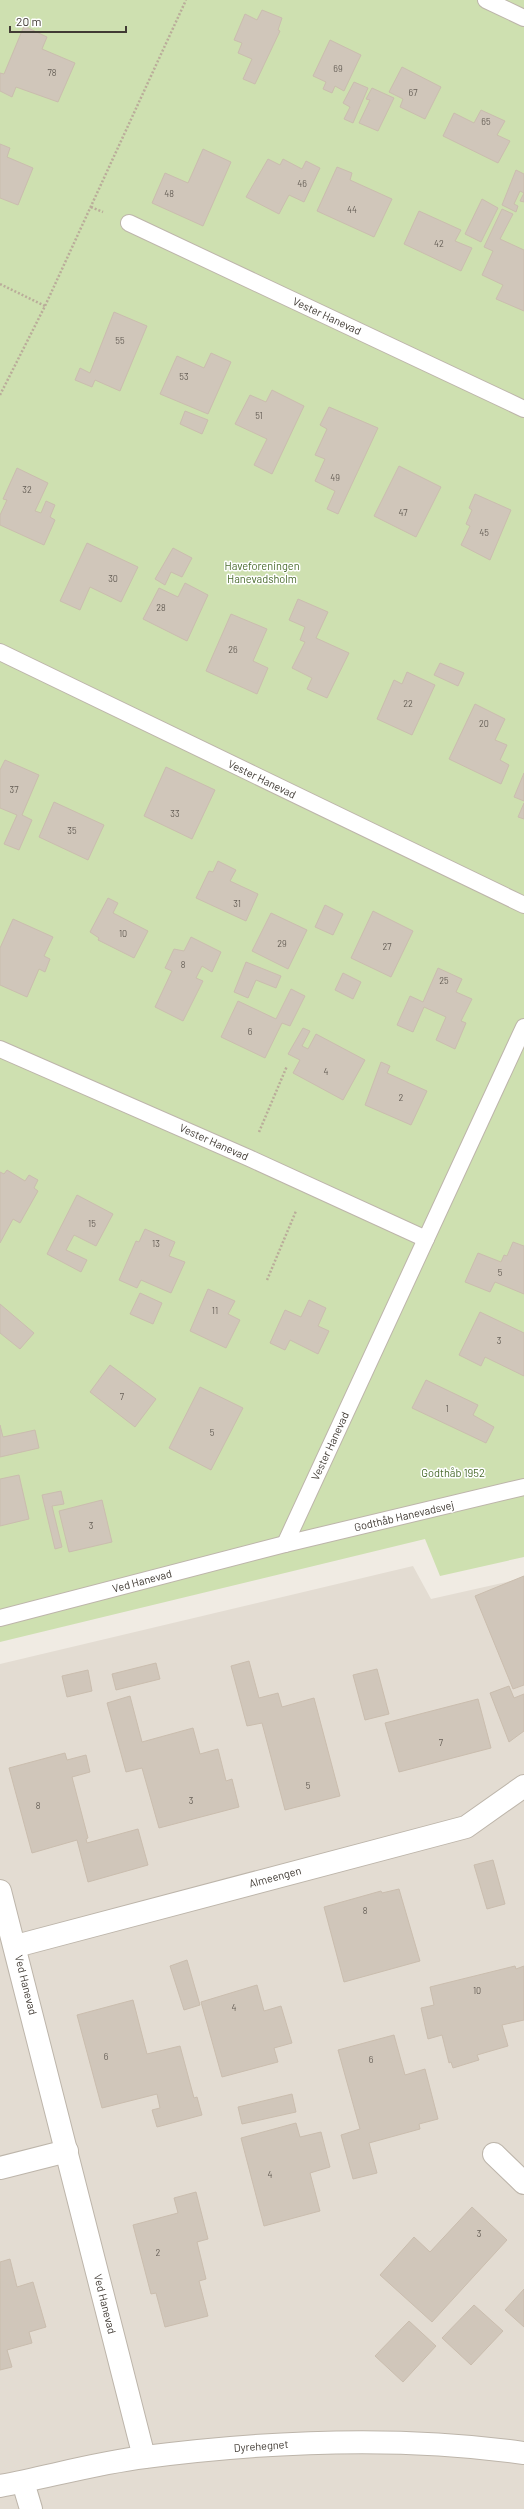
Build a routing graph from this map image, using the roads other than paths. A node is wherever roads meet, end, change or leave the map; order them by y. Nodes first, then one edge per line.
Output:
1 (486, 0) edge
2 (524, 18) edge
3 (129, 223) dead end
4 (524, 409) edge
5 (0, 652) edge
6 (524, 905) edge
7 (524, 1027) edge
8 (0, 1049) edge
9 (426, 1239) junction
10 (524, 1488) edge
11 (285, 1544) junction
12 (0, 1618) edge
13 (524, 1786) edge
14 (0, 1891) edge
15 (16, 1946) junction
16 (67, 2151) junction
17 (494, 2154) dead end
18 (0, 2168) edge
19 (524, 2183) edge
20 (524, 2453) edge
21 (144, 2457) junction
22 (23, 2482) junction
23 (0, 2486) edge
24 (31, 2509) edge

1 - 2 lane
3 - 4 lane, Vester Hanevad
5 - 6 lane, Vester Hanevad
7 - 9 lane, Vester Hanevad
8 - 9 lane, Vester Hanevad
9 - 11 lane, Vester Hanevad
10 - 11 lane, Godthåb Hanevadsvej
11 - 12 lane, Ved Hanevad
13 - 15 street, Almeengen
14 - 15 street, Ved Hanevad
15 - 16 street, Ved Hanevad
16 - 18 street
16 - 21 street, Ved Hanevad
17 - 19 street
20 - 21 street, Dyrehegnet
21 - 22 street, Dyrehegnet
22 - 23 street, Dyrehegnet
22 - 24 street

